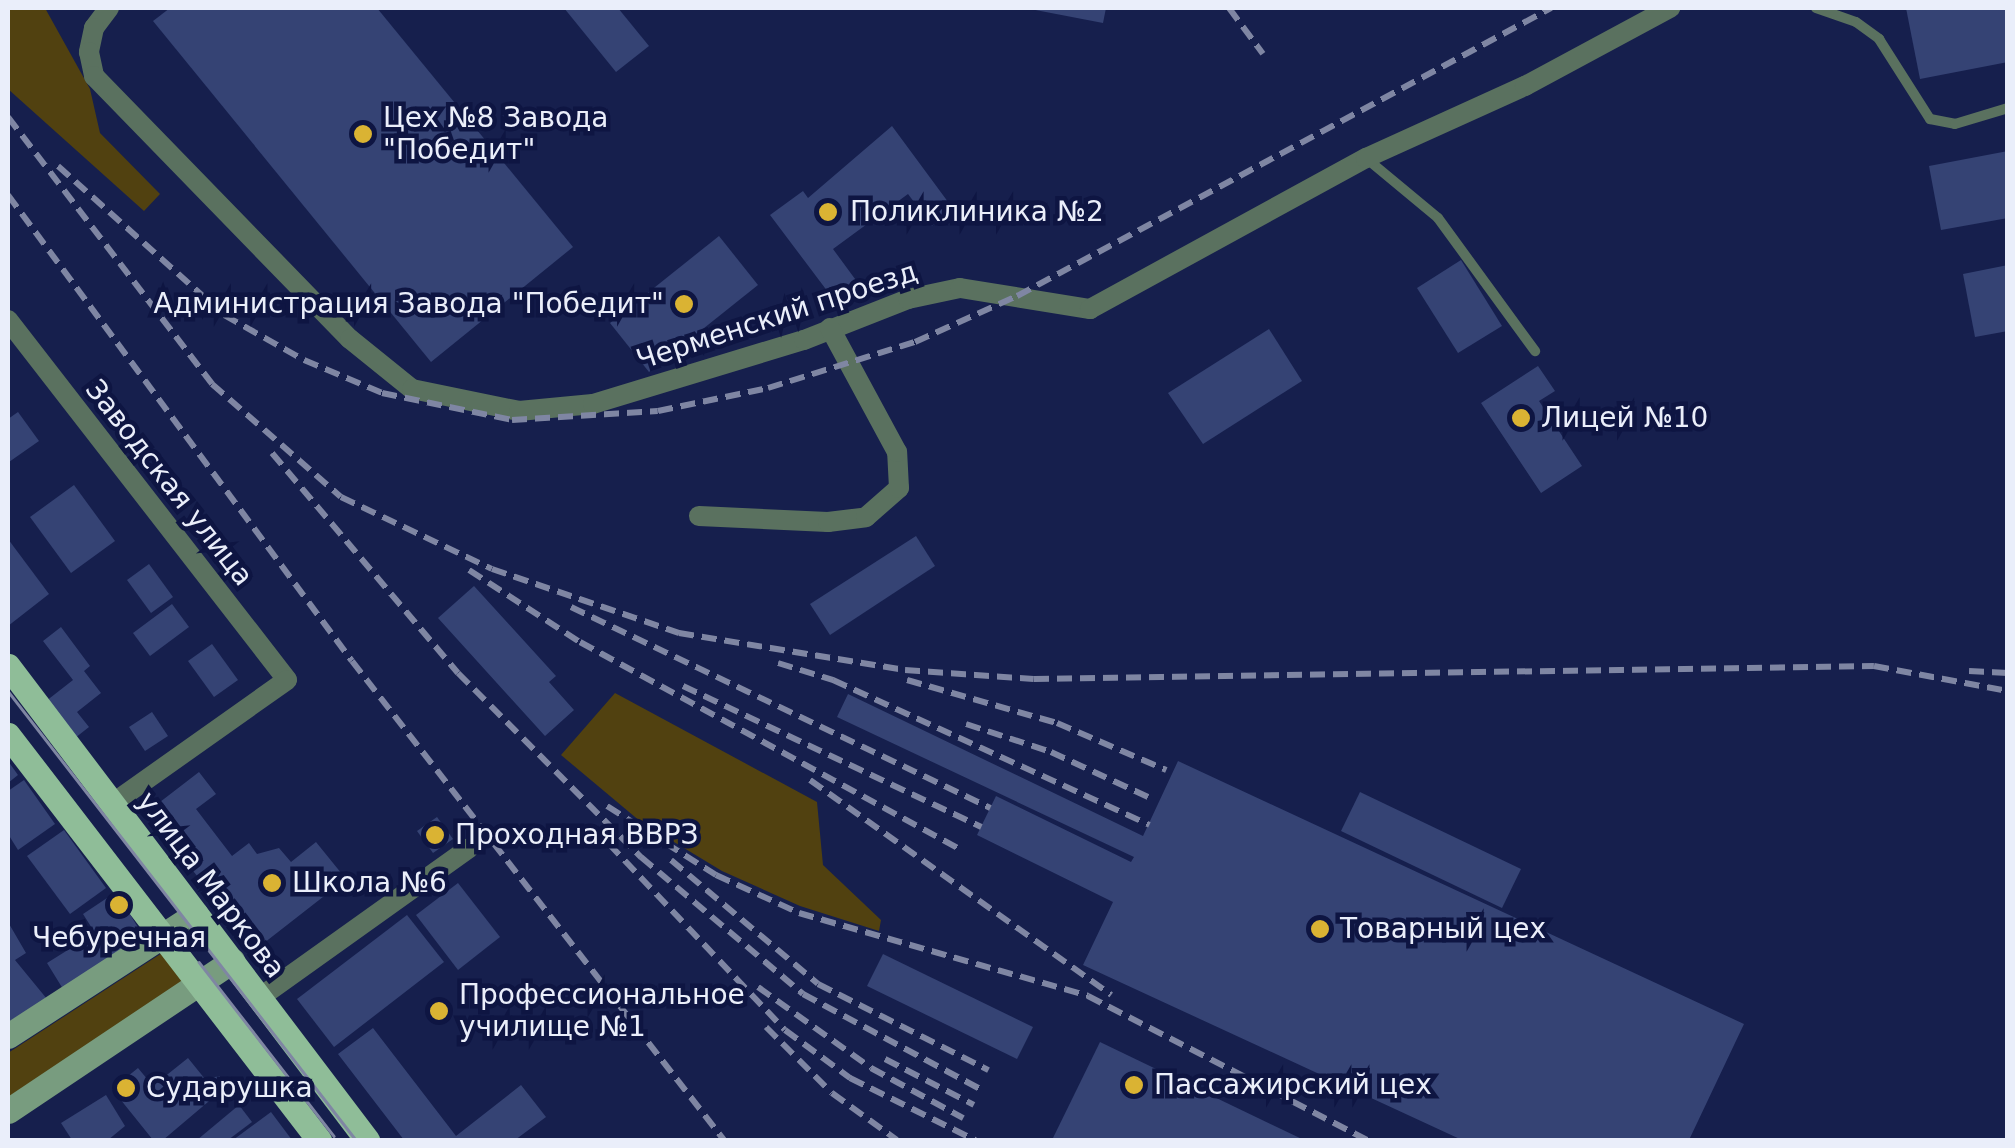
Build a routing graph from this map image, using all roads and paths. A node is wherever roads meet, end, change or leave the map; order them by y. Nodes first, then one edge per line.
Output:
1 (109, 8) edge
2 (1670, 8) edge
3 (1816, 8) edge
4 (2008, 108) edge
5 (1366, 158) junction
6 (8, 320) edge
7 (830, 328) junction
8 (1534, 351) dead end
9 (700, 516) dead end
10 (8, 666) edge
11 (8, 736) edge
12 (112, 804) junction
13 (469, 848) dead end
14 (196, 914) junction
15 (165, 935) junction
16 (232, 961) junction
17 (199, 983) junction
18 (259, 998) junction
19 (8, 1036) edge
20 (8, 1111) edge
21 (319, 1140) edge
22 (367, 1140) edge

1 - 7 street, Черменский проезд
2 - 5 street, Черменский проезд
3 - 4 lane
5 - 7 street, Черменский проезд
5 - 8 lane
6 - 12 street, Заводская улица
7 - 9 street
10 - 12 main road, улица Маркова
11 - 15 main road
12 - 14 main road, улица Маркова
13 - 18 street
14 - 15 street
14 - 16 main road, улица Маркова
15 - 17 main road
15 - 19 street
16 - 17 street
16 - 18 main road, улица Маркова
17 - 20 street
17 - 21 main road
18 - 22 main road, улица Маркова

